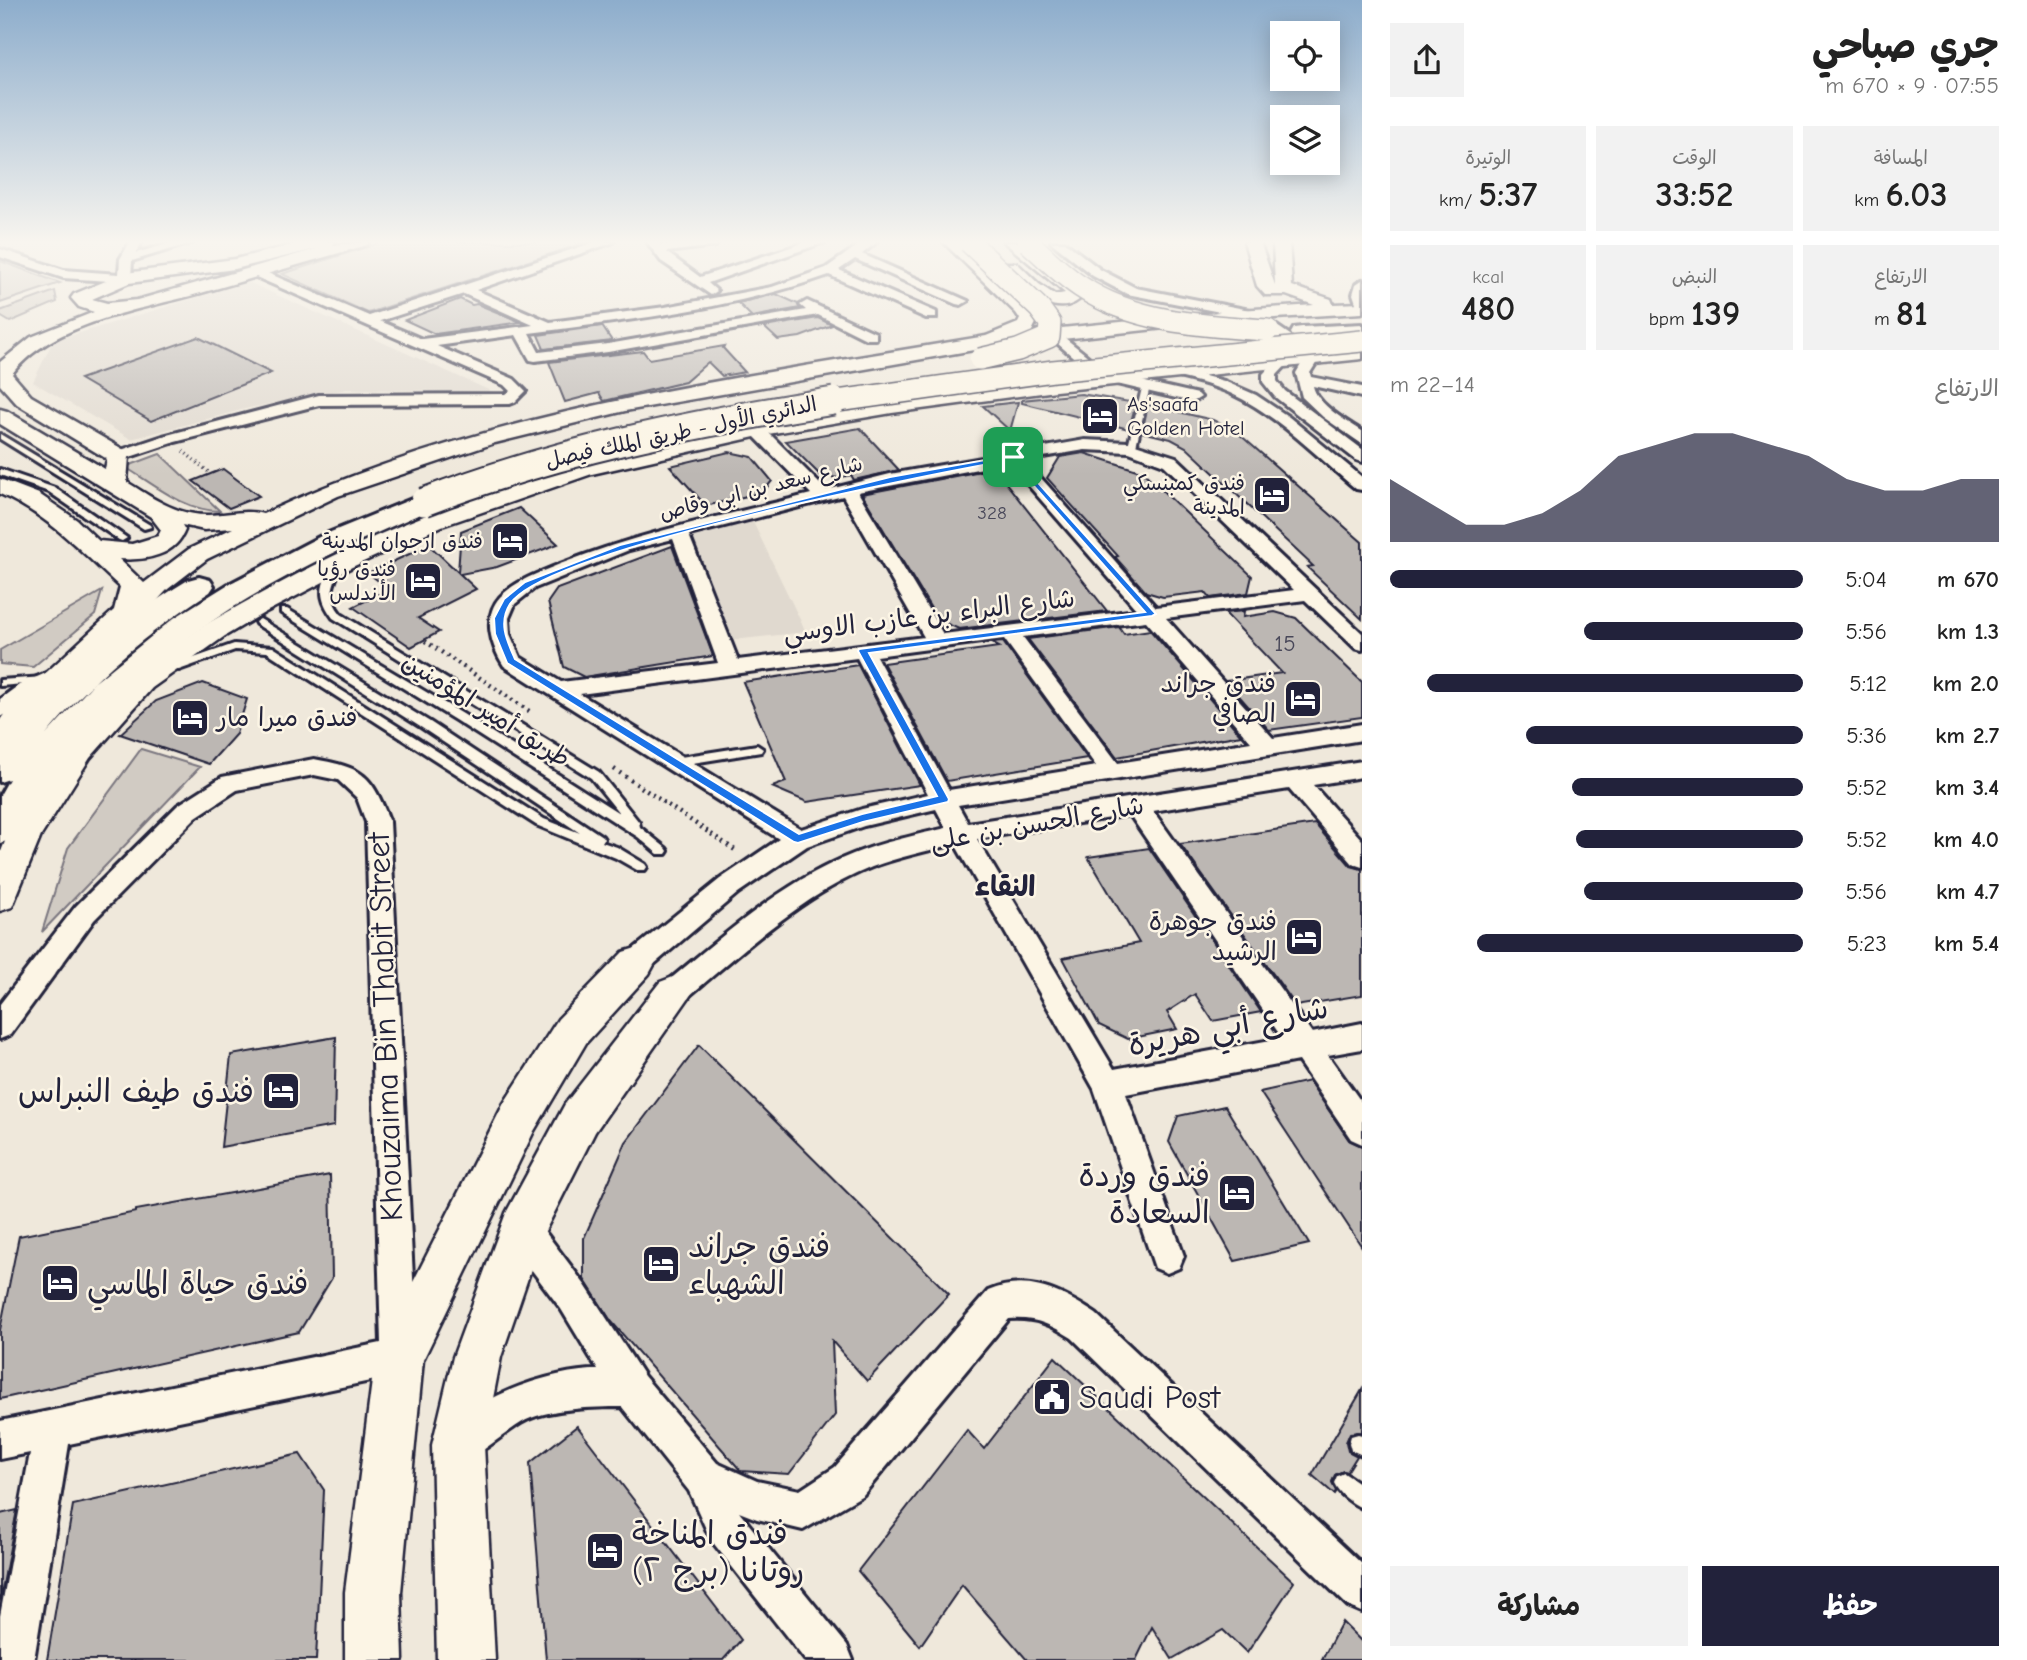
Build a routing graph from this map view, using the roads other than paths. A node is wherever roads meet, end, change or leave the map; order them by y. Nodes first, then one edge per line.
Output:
1 (86, 319) edge
2 (359, 319) edge
3 (373, 319) edge
4 (533, 319) edge
5 (604, 319) edge
6 (772, 319) edge
7 (839, 319) edge
8 (1029, 319) edge
9 (1047, 319) edge
10 (1059, 319) edge
11 (1159, 319) edge
12 (1174, 319) edge
13 (1194, 319) edge
14 (1254, 319) edge
15 (365, 322) junction
16 (1170, 322) junction
17 (550, 327) junction
18 (1362, 330) edge
19 (521, 331) junction
20 (1302, 333) junction
21 (1057, 334) junction
22 (871, 335) dead end
23 (991, 341) junction
24 (1362, 341) edge
25 (417, 344) junction
26 (1362, 353) edge
27 (1313, 357) junction
28 (1284, 359) junction
29 (915, 363) junction
30 (820, 369) junction
31 (1167, 370) junction
32 (1105, 377) junction
33 (1304, 380) junction
34 (1, 381) edge
35 (1146, 386) junction
36 (1362, 392) edge
37 (1193, 397) dead end
38 (948, 399) junction
39 (865, 411) junction
40 (0, 415) edge
41 (757, 430) junction
42 (0, 436) edge
43 (1362, 439) edge
44 (1132, 446) junction
45 (118, 456) junction
46 (1013, 457) junction
47 (1362, 457) edge
48 (0, 472) edge
49 (115, 485) junction
50 (1362, 485) edge
51 (0, 486) edge
52 (848, 490) junction
53 (410, 496) junction
54 (823, 496) junction
55 (281, 513) junction
56 (153, 520) junction
57 (679, 532) junction
58 (122, 538) dead end
59 (93, 547) junction
60 (338, 564) junction
61 (1308, 594) junction
62 (284, 611) dead end
63 (127, 614) junction
64 (1152, 614) junction
65 (260, 622) dead end
66 (1009, 632) junction
67 (937, 641) junction
68 (1362, 644) edge
69 (863, 651) junction
70 (730, 667) junction
71 (77, 677) junction
72 (142, 681) junction
73 (0, 684) edge
74 (557, 690) junction
75 (0, 710) edge
76 (1362, 732) edge
77 (757, 748) dead end
78 (1269, 748) junction
79 (9, 760) edge
80 (674, 762) junction
81 (1362, 769) edge
82 (1113, 773) junction
83 (1295, 780) junction
84 (944, 799) junction
85 (1137, 806) junction
86 (13, 831) edge
87 (961, 832) junction
88 (642, 834) junction
89 (798, 839) junction
90 (662, 851) dead end
91 (619, 854) junction
92 (1362, 857) edge
93 (641, 867) dead end
94 (0, 897) edge
95 (636, 963) joint
96 (673, 993) joint
97 (0, 1026) edge
98 (1362, 1036) edge
99 (1306, 1047) junction
100 (1107, 1084) junction
101 (1362, 1129) edge
102 (522, 1229) junction
103 (1167, 1256) dead end
104 (399, 1357) junction
105 (631, 1389) junction
106 (53, 1430) junction
107 (0, 1440) edge
108 (458, 1445) junction
109 (703, 1477) junction
110 (1344, 1483) dead end
111 (1362, 1498) edge
112 (1362, 1592) edge
113 (13, 1660) edge
114 (374, 1660) edge
115 (466, 1660) edge
116 (832, 1660) edge

1 - 34 main road
2 - 15 street
3 - 15 street
4 - 17 street
5 - 17 street
6 - 19 street
7 - 22 street
8 - 23 main road
9 - 29 highway, bridge
10 - 21 main road
11 - 16 main road
12 - 20 highway, bridge
13 - 16 main road
14 - 27 street
15 - 25 street
16 - 21 main road
17 - 19 street
18 - 20 highway, الدائري الأول - طريق الملك فيصل
19 - 25 street
20 - 29 highway, الدائري الأول - طريق الملك فيصل
21 - 23 main road
21 - 32 street
23 - 29 main road
24 - 53 highway, الدائري الأول - طريق الملك فيصل, bridge
25 - 45 street
26 - 27 main road
27 - 28 main road
27 - 33 street
28 - 31 main road
28 - 47 street
29 - 30 main road
29 - 38 main road
29 - 53 highway, الدائري الأول - طريق الملك فيصل
30 - 39 main road
30 - 55 main road
31 - 32 main road
31 - 50 street
32 - 35 street
32 - 38 main road
33 - 36 street
33 - 43 street
34 - 45 main road
35 - 37 street
35 - 44 lane
38 - 39 main road
39 - 41 main road
40 - 49 main road
41 - 54 street, الدائري الأول - طريق الملك فيصل
41 - 60 main road
42 - 56 lane
44 - 46 street, شارع سعد بن ابى وقاص
44 - 61 street, شارع سعد بن ابى وقاص
45 - 49 main road
46 - 52 street, شارع سعد بن ابى وقاص
46 - 64 street
48 - 58 lane
49 - 56 main road
51 - 59 main road
52 - 54 street, شارع سعد بن ابى وقاص
52 - 67 street
53 - 71 highway, الدائري الأول - طريق الملك فيصل
54 - 57 street, شارع سعد بن ابى وقاص
55 - 56 main road
55 - 63 main road
56 - 59 main road
57 - 70 street
57 - 74 street, شارع سعد بن ابى وقاص
59 - 63 main road
60 - 72 main road
60 - 88 lane
61 - 64 street, شارع البراء بن عازب الاوسي
61 - 68 street, شارع سعد بن ابى وقاص
62 - 88 lane, طريق أمير المؤمنين
63 - 71 main road
64 - 66 street, شارع البراء بن عازب الاوسي
64 - 78 street
65 - 91 lane
66 - 67 street, شارع البراء بن عازب الاوسي
66 - 82 street
67 - 69 street, شارع البراء بن عازب الاوسي
69 - 70 street, شارع البراء بن عازب الاوسي
69 - 84 street
70 - 74 street, شارع البراء بن عازب الاوسي
71 - 72 main road
71 - 73 lane
71 - 75 street
71 - 79 highway, الدائري الأول - طريق الملك فيصل
71 - 79 main road
72 - 86 main road
72 - 91 lane
74 - 80 street, شارع سعد بن ابى وقاص
76 - 78 street, شارع الحسن بن على
77 - 80 lane
78 - 82 street, شارع الحسن بن على
79 - 86 main road
80 - 89 street, شارع سعد بن ابى وقاص
81 - 83 street, شارع الحسن بن على
82 - 84 street, شارع الحسن بن على
83 - 85 street, شارع الحسن بن على
83 - 92 street
84 - 87 street
84 - 89 street, شارع الحسن بن على
85 - 87 street, شارع الحسن بن على
85 - 99 street
86 - 94 main road
87 - 96 street, شارع الحسن بن على
87 - 100 street
88 - 90 lane, طريق أمير المؤمنين
89 - 95 street, شارع الحسن بن على
91 - 93 lane
95 - 104 main road, شارع الحسن بن على
96 - 102 main road, شارع الحسن بن على
97 - 104 street, Khouzaima Bin Thabit Street
98 - 99 street, شارع أبي هريرة
99 - 100 street, شارع أبي هريرة
99 - 101 street
100 - 103 street
102 - 105 street
102 - 108 main road, شارع الحسن بن على
104 - 106 street
104 - 114 main road, Khouzaima Bin Thabit Street
105 - 108 street
105 - 109 street
106 - 107 street
106 - 113 street
108 - 115 main road
109 - 112 street
109 - 116 street
110 - 111 lane

